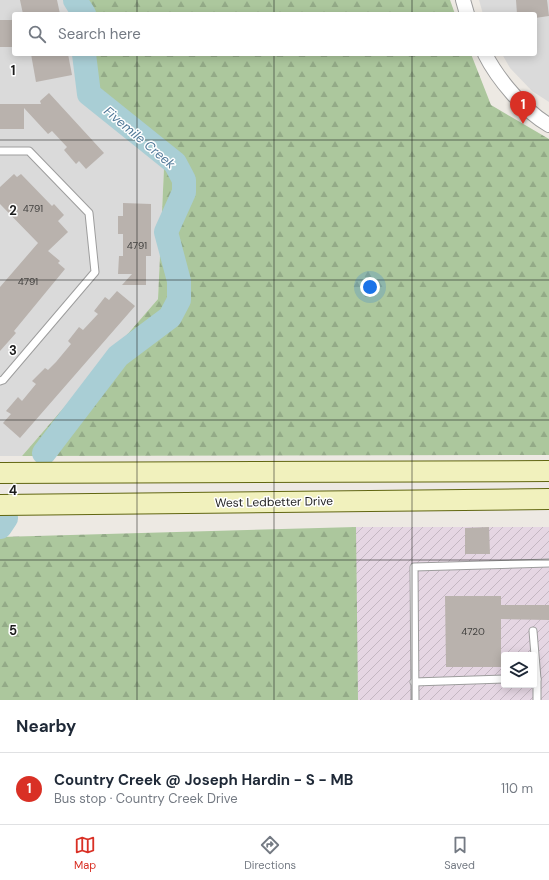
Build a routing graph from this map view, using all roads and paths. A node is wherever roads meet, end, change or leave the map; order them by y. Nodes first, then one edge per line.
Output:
1 (463, 0) edge
2 (466, 12) edge
3 (486, 56) edge
4 (549, 125) edge
5 (0, 151) edge
6 (0, 381) edge
7 (549, 471) edge
8 (426, 472) junction
9 (0, 474) edge
10 (549, 499) edge
11 (426, 501) junction
12 (0, 505) edge
13 (549, 563) edge
14 (533, 631) dead end
15 (534, 652) edge
16 (501, 680) edge
17 (414, 682) junction
18 (536, 688) edge
19 (415, 700) edge
20 (537, 700) edge

1 - 2 street
3 - 4 street
5 - 6 lane
7 - 8 main road
8 - 9 main road
8 - 11 main road
10 - 11 main road, West Ledbetter Drive
11 - 12 main road, West Ledbetter Drive
13 - 17 lane
14 - 15 lane
16 - 17 lane
17 - 19 lane
18 - 20 lane

